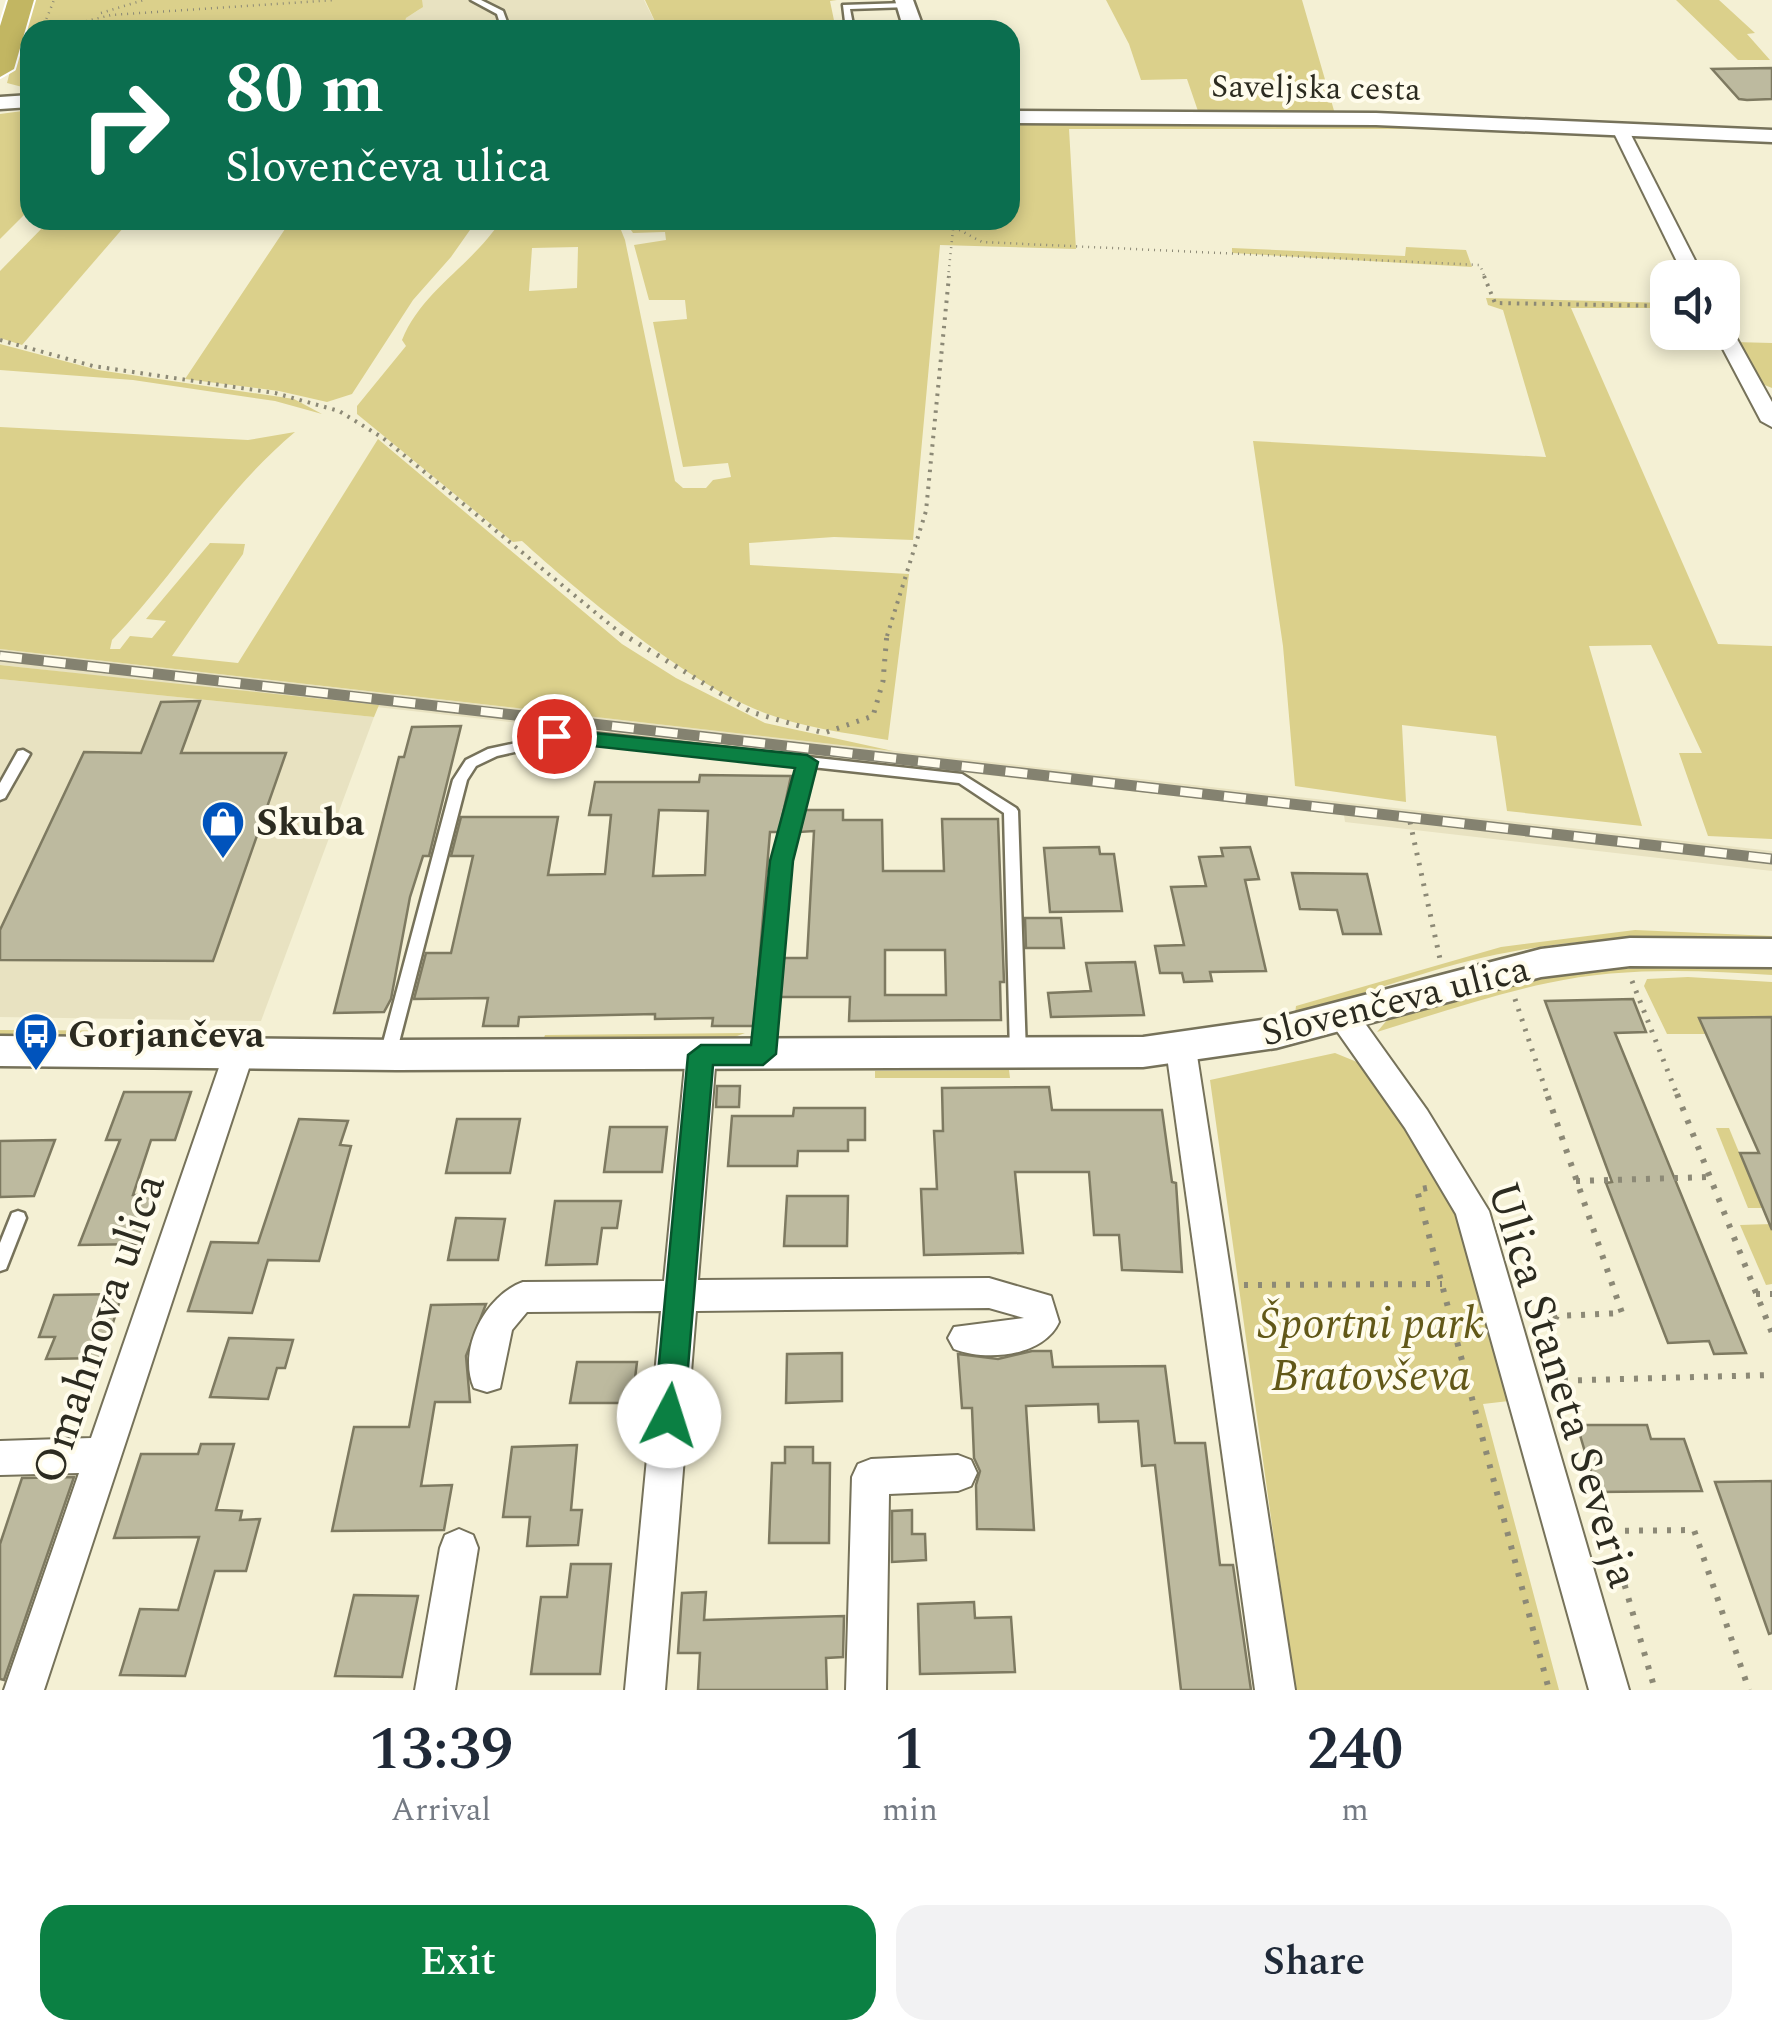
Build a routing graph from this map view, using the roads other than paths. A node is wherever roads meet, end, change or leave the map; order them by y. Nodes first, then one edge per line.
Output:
1 (21, 0) edge
2 (475, 0) edge
3 (905, 2) edge
4 (503, 20) edge
5 (848, 20) edge
6 (0, 69) edge
7 (1020, 117) edge
8 (1621, 130) junction
9 (1772, 136) edge
10 (1687, 260) edge
11 (1733, 350) edge
12 (1772, 421) edge
13 (23, 754) dead end
14 (807, 762) junction
15 (0, 795) edge
16 (1772, 953) edge
17 (1344, 1016) junction
18 (1181, 1049) junction
19 (0, 1051) edge
20 (239, 1053) junction
21 (763, 1054) junction
22 (1018, 1054) junction
23 (388, 1055) junction
24 (701, 1055) junction
25 (18, 1218) dead end
26 (0, 1264) edge
27 (680, 1298) junction
28 (966, 1338) dead end
29 (487, 1376) dead end
30 (104, 1456) junction
31 (0, 1458) edge
32 (958, 1473) dead end
33 (459, 1548) dead end
34 (24, 1690) edge
35 (435, 1690) edge
36 (644, 1690) edge
37 (866, 1690) edge
38 (1275, 1690) edge
39 (1609, 1690) edge

1 - 6 highway
2 - 4 lane
3 - 5 lane
7 - 8 street, Saveljska cesta
8 - 9 street, Saveljska cesta
8 - 10 street
11 - 12 street
13 - 15 lane
14 - 21 lane
14 - 22 lane
14 - 23 lane
16 - 17 street, Slovenčeva ulica
17 - 18 street, Slovenčeva ulica
17 - 39 street, Ulica Staneta Severja
18 - 22 street, Slovenčeva ulica
18 - 38 street
19 - 20 street, Slovenčeva ulica
20 - 23 street, Slovenčeva ulica
20 - 30 street, Omahnova ulica
21 - 22 street, Slovenčeva ulica
21 - 24 street, Slovenčeva ulica
23 - 24 street, Slovenčeva ulica
24 - 27 street
25 - 26 lane
27 - 28 street
27 - 29 street
27 - 36 street
30 - 31 street
30 - 34 street, Omahnova ulica
32 - 37 street
33 - 35 street

